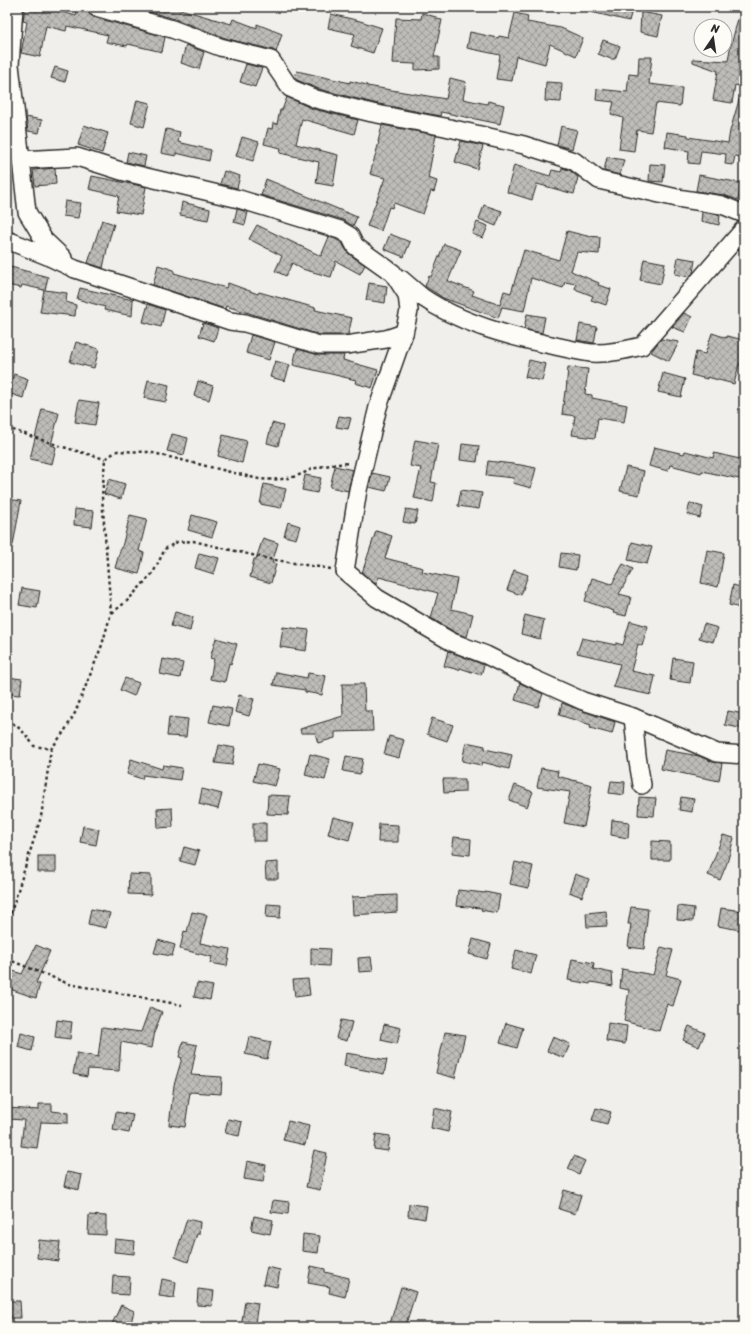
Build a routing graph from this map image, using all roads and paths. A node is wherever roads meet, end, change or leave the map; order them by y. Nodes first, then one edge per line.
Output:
1 (14, 7) edge
2 (96, 7) edge
3 (21, 160) junction
4 (744, 214) edge
5 (744, 228) edge
6 (7, 240) edge
7 (75, 269) junction
8 (393, 273) junction
9 (404, 333) junction
10 (7, 428) edge
11 (105, 459) junction
12 (366, 461) junction
13 (345, 571) junction
14 (111, 613) junction
15 (633, 718) junction
16 (7, 721) edge
17 (50, 749) junction
18 (744, 755) edge
19 (642, 785) dead end
20 (7, 925) edge
21 (7, 959) edge
22 (182, 1005) dead end

1 - 3 street
2 - 4 street
3 - 7 street
3 - 8 street
5 - 8 street
6 - 7 street
7 - 9 street
8 - 9 street
9 - 12 street
10 - 11 path
11 - 12 path
11 - 14 path
12 - 13 street
13 - 14 path
13 - 15 street
14 - 17 path
15 - 18 street
15 - 19 street
16 - 17 path
17 - 20 path
21 - 22 path

